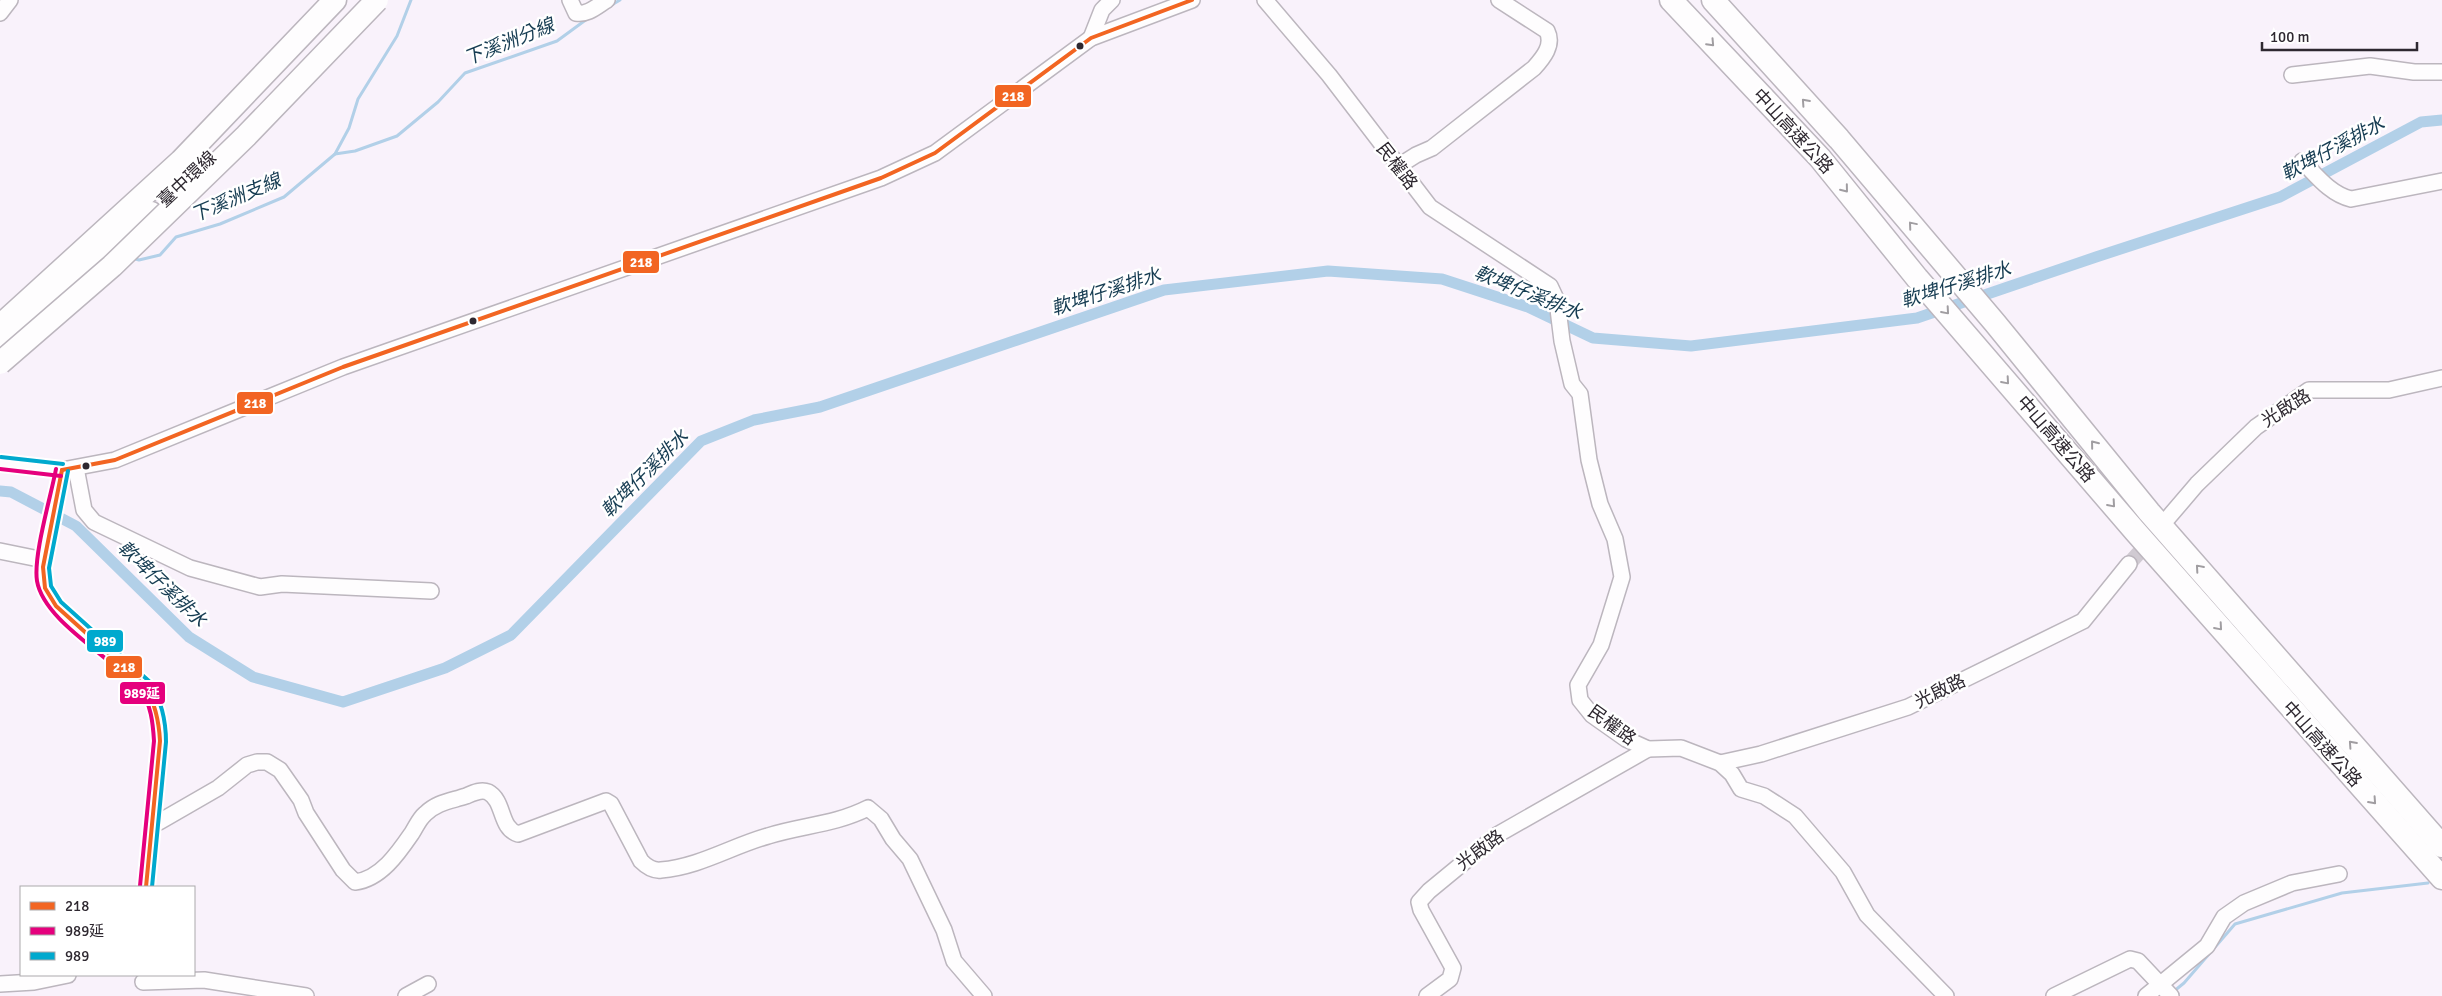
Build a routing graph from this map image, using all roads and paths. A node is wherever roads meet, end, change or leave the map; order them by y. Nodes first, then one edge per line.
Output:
1 (10, 0) edge
2 (314, 0) edge
3 (335, 0) edge
4 (363, 0) edge
5 (370, 0) edge
6 (377, 0) edge
7 (570, 0) edge
8 (607, 0) edge
9 (1112, 0) edge
10 (1192, 0) edge
11 (1265, 0) edge
12 (1499, 0) edge
13 (1712, 0) edge
14 (1671, 3) edge
15 (0, 13) edge
16 (1092, 38) junction
17 (2442, 72) edge
18 (2292, 75) dead end
19 (2302, 161) dead end
20 (1398, 167) junction
21 (2442, 182) edge
22 (0, 307) edge
23 (0, 326) edge
24 (0, 346) edge
25 (0, 363) edge
26 (0, 368) edge
27 (2442, 378) edge
28 (0, 463) edge
29 (66, 474) junction
30 (2168, 518) dead end
31 (0, 551) edge
32 (45, 556) junction
33 (2129, 564) tunnel mouth
34 (431, 591) dead end
35 (1648, 750) junction
36 (1720, 763) junction
37 (153, 821) junction
38 (2442, 846) edge
39 (2339, 874) dead end
40 (2442, 878) edge
41 (146, 886) edge
42 (63, 976) edge
43 (0, 984) edge
44 (143, 984) edge
45 (428, 984) dead end
46 (2166, 990) edge
47 (306, 996) edge
48 (406, 996) edge
49 (984, 996) edge
50 (1427, 996) edge
51 (1946, 996) edge
52 (2054, 996) edge
53 (2146, 996) edge

1 - 15 street
2 - 22 highway
3 - 23 highway, 臺中環線
4 - 24 highway, 臺中環線
5 - 26 street, bridge
6 - 25 highway, bridge
7 - 8 street
9 - 16 street
10 - 16 street
11 - 20 street, 民權路
12 - 20 street
38 -> 13 highway, 中山高速公路
14 -> 40 highway, 中山高速公路
16 - 29 street
17 - 18 street
19 - 21 street
20 - 35 street, 民權路
27 - 30 street, 光啟路
28 - 29 street
29 - 32 street
29 - 34 street
31 - 32 street
32 - 37 street
33 - 36 street, 光啟路
35 - 36 street, 民權路
35 - 50 street, 光啟路
36 - 51 street, 民權路
37 - 41 street
37 - 49 street
39 - 46 street
42 - 43 street
44 - 47 street
45 - 48 street
46 - 52 street
46 - 53 street

